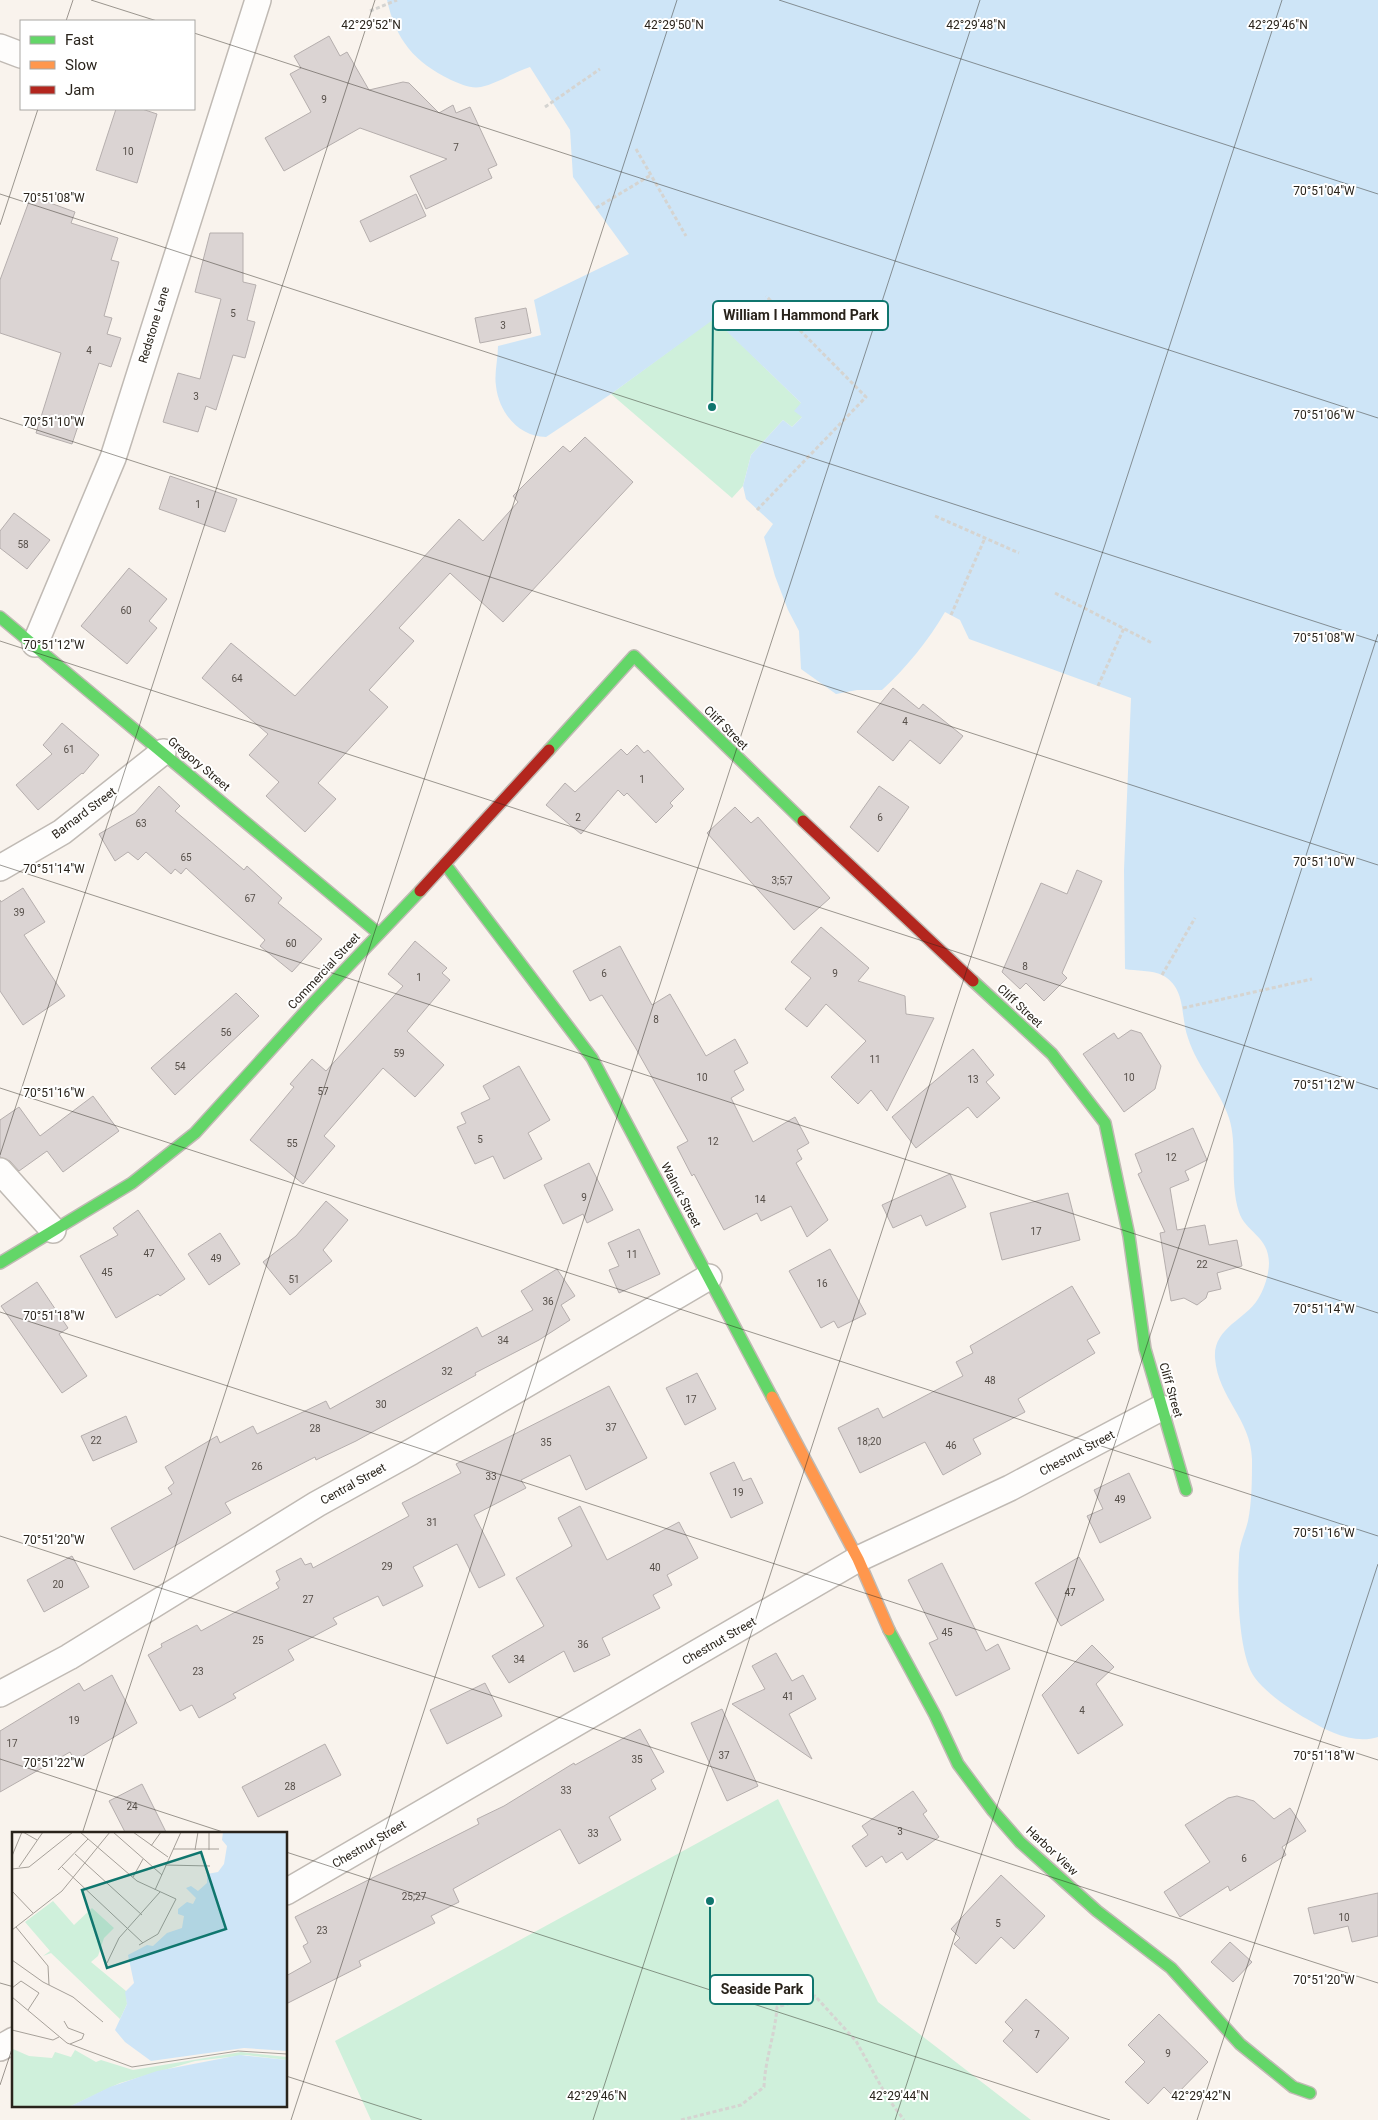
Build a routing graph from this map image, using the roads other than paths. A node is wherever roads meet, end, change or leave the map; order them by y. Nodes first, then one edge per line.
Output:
1 (258, 0) edge
2 (0, 47) edge
3 (20, 54) edge
4 (0, 617) edge
5 (35, 644) junction
6 (634, 656) joint
7 (163, 752) junction
8 (445, 864) junction
9 (0, 868) edge
10 (378, 933) junction
11 (0, 1171) edge
12 (53, 1230) junction
13 (0, 1263) edge
14 (709, 1277) junction
15 (1161, 1408) junction
16 (1186, 1490) dead end
17 (858, 1560) junction
18 (0, 1694) edge
19 (288, 1891) edge
20 (12, 2041) edge
21 (0, 2048) edge
22 (1310, 2093) dead end

1 - 5 street, Redstone Lane
2 - 3 street
4 - 5 street, Gregory Street
5 - 7 street, Gregory Street
6 - 8 street, Commercial Street
6 - 15 street, Cliff Street
7 - 9 street, Barnard Street
7 - 10 street, Gregory Street
8 - 10 street, Commercial Street
8 - 14 street, Walnut Street
10 - 12 street, Commercial Street
11 - 12 street
12 - 13 street, Commercial Street
14 - 17 street, Walnut Street
14 - 18 street, Central Street
15 - 16 street, Cliff Street
15 - 17 street, Chestnut Street
17 - 19 street, Chestnut Street
17 - 22 street, Harbor View
20 - 21 street

